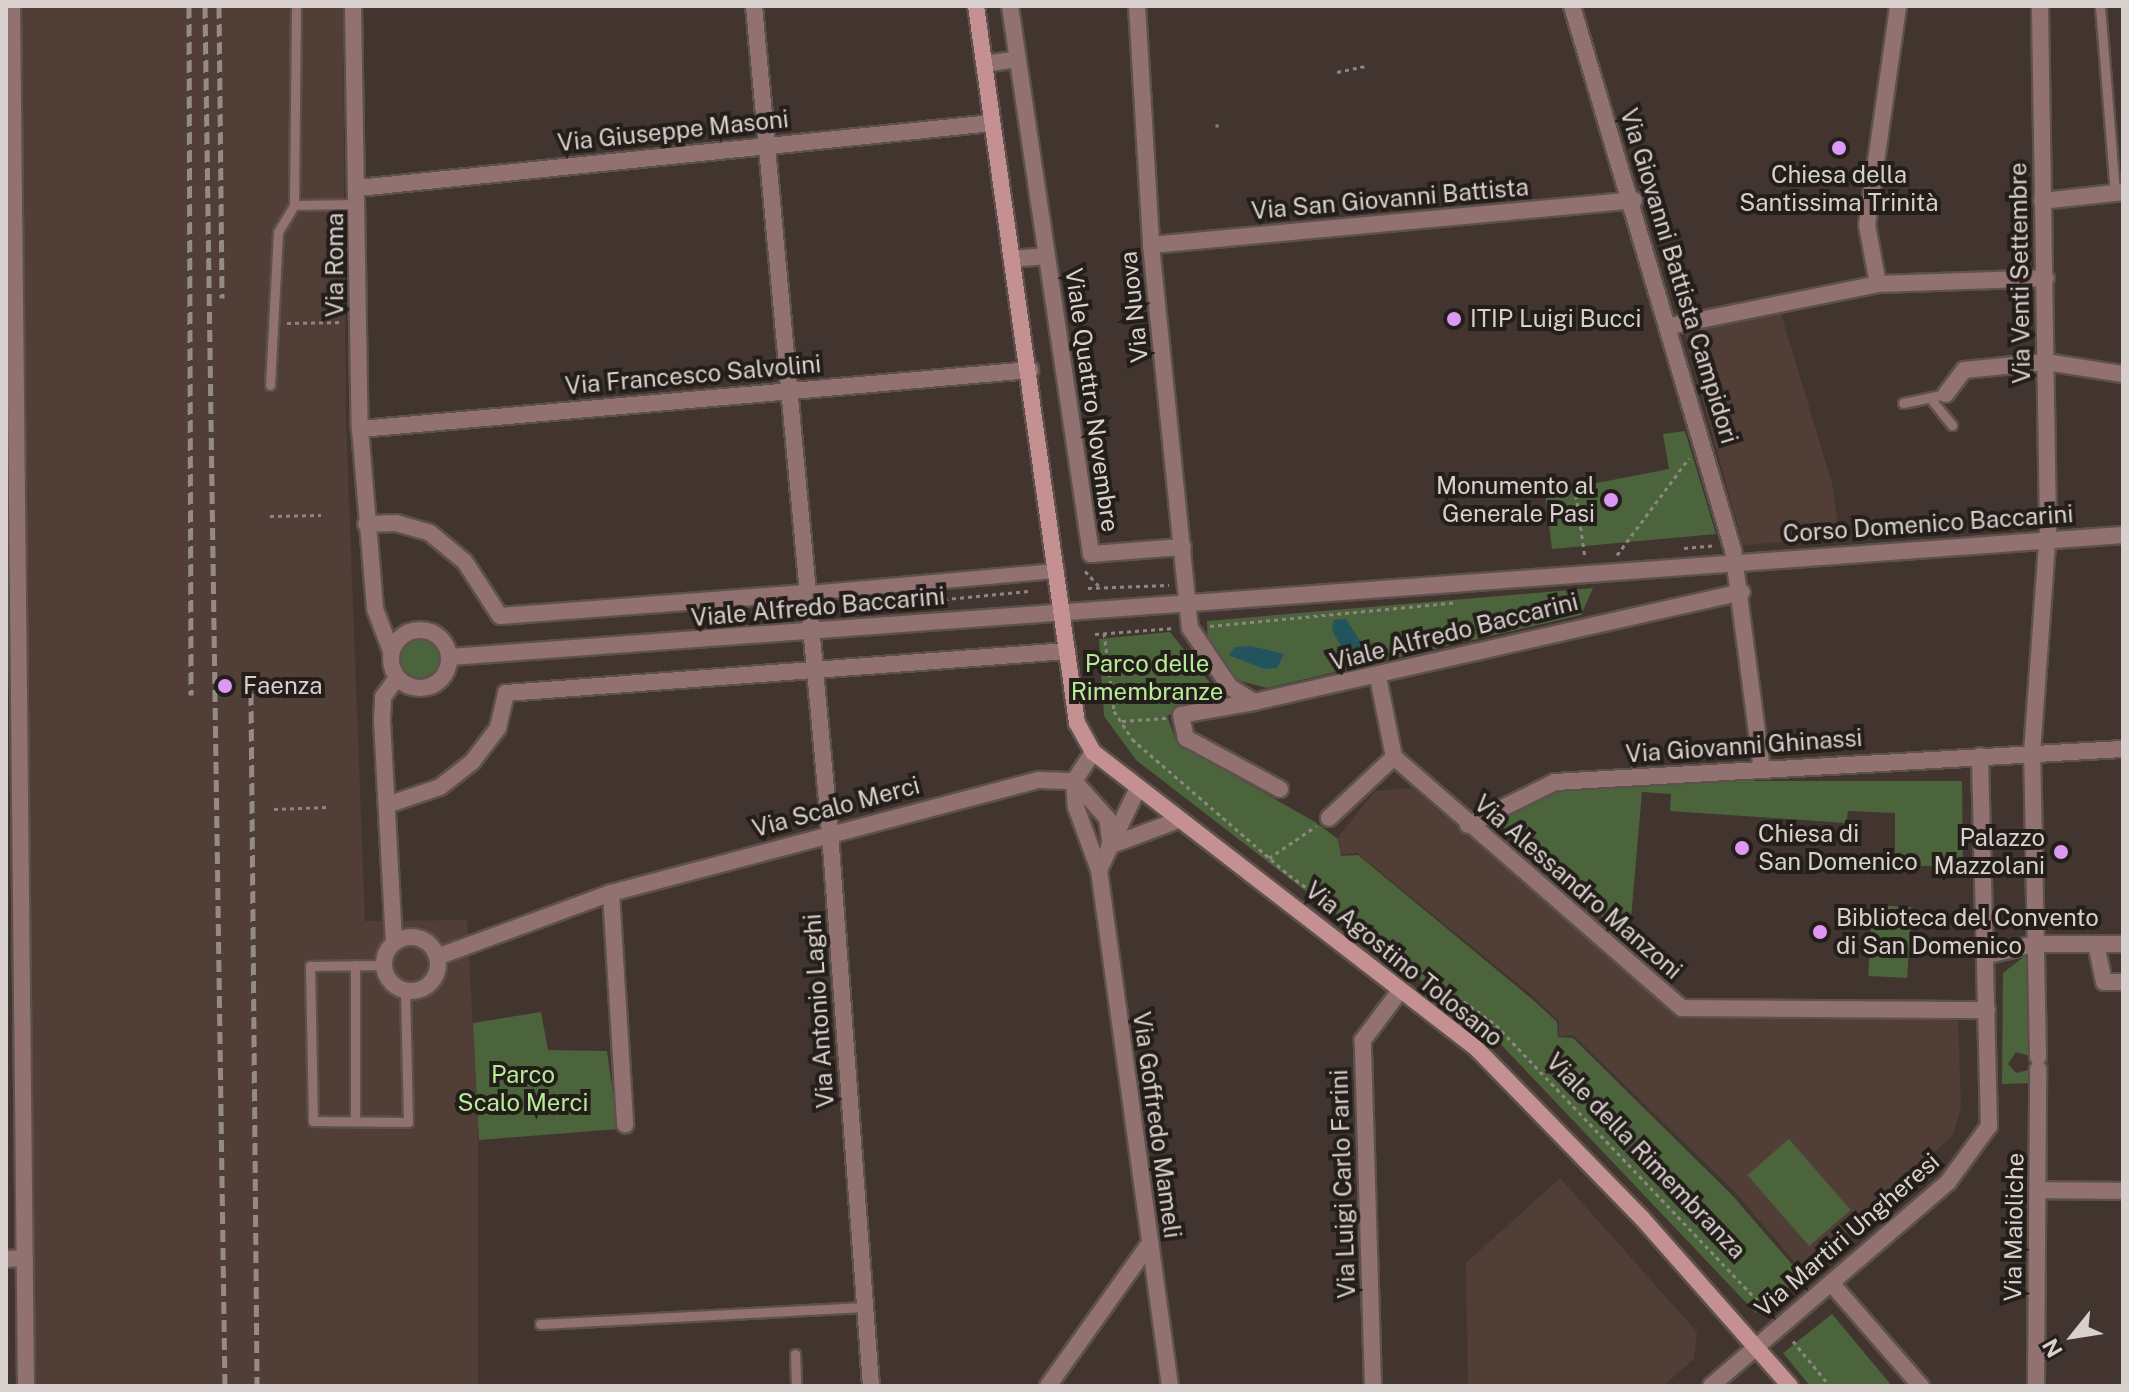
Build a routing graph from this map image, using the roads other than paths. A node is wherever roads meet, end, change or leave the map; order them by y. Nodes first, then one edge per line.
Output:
1 (12, 6) edge
2 (353, 6) edge
3 (754, 6) edge
4 (964, 6) edge
5 (976, 6) edge
6 (1010, 6) edge
7 (1137, 6) edge
8 (1572, 6) edge
9 (1898, 6) edge
10 (2040, 6) edge
11 (2100, 6) edge
12 (296, 10) dead end
13 (978, 26) junction
14 (1018, 59) junction
15 (984, 64) junction
16 (992, 123) junction
17 (771, 146) junction
18 (2119, 192) edge
19 (358, 196) junction
20 (1634, 200) junction
21 (2042, 201) junction
22 (294, 205) junction
23 (1151, 245) junction
24 (1047, 256) junction
25 (1012, 259) junction
26 (2046, 278) junction
27 (1878, 284) junction
28 (1670, 326) junction
29 (2046, 362) junction
30 (1030, 370) junction
31 (2123, 374) edge
32 (270, 385) dead end
33 (792, 390) junction
34 (1938, 396) junction
35 (1903, 403) dead end
36 (1952, 425) dead end
37 (360, 429) junction
38 (11, 440) edge
39 (366, 524) junction
40 (2123, 535) edge
41 (2047, 539) junction
42 (1183, 547) junction
43 (1736, 561) junction
44 (1057, 571) junction
45 (1742, 592) junction
46 (809, 593) junction
47 (1189, 602) junction
48 (1061, 611) junction
49 (813, 633) junction
50 (391, 651) junction
51 (1067, 651) junction
52 (449, 658) junction
53 (816, 671) junction
54 (1378, 677) junction
55 (397, 678) junction
56 (1254, 702) junction
57 (2123, 749) edge
58 (1093, 752) junction
59 (2032, 753) junction
60 (1980, 756) junction
61 (1394, 757) junction
62 (1762, 769) junction
63 (1074, 781) junction
64 (1138, 788) junction
65 (1280, 789) dead end
66 (387, 805) junction
67 (1329, 818) road end
68 (1179, 820) junction
69 (1468, 825) junction
70 (830, 833) junction
71 (1109, 846) junction
72 (14, 852) edge
73 (1099, 870) junction
74 (611, 893) junction
75 (394, 942) junction
76 (2035, 944) junction
77 (2096, 944) junction
78 (2123, 944) edge
79 (1988, 955) junction
80 (437, 957) junction
81 (355, 965) junction
82 (383, 965) junction
83 (2123, 982) edge
84 (405, 991) junction
85 (1399, 992) junction
86 (1987, 1010) junction
87 (23, 1071) junction
88 (6, 1075) edge
89 (355, 1121) junction
90 (625, 1125) dead end
91 (2039, 1190) junction
92 (2123, 1191) edge
93 (1150, 1243) junction
94 (25, 1258) junction
95 (6, 1259) edge
96 (1831, 1283) junction
97 (865, 1307) junction
98 (540, 1324) dead end
99 (1756, 1345) junction
100 (795, 1354) dead end
101 (26, 1386) edge
102 (796, 1386) edge
103 (871, 1386) edge
104 (1048, 1386) edge
105 (1170, 1386) edge
106 (1373, 1386) edge
107 (1711, 1386) edge
108 (1790, 1386) edge
109 (1921, 1386) edge
110 (2036, 1386) edge

1 - 38 street
2 - 19 street, Via Roma
3 - 17 street, Via Antonio Laghi
4 - 13 main road
5 - 13 main road
6 - 14 street, Viale Quattro Novembre
7 - 23 street, Via Nuova
8 - 20 street, Via Giovanni Battista Campidori
9 - 27 street
10 - 21 street, Via Venti Settembre
11 - 18 lane
12 - 22 lane
13 - 15 main road
14 - 15 street
14 - 24 street, Viale Quattro Novembre
15 - 16 main road
16 - 17 street, Via Giuseppe Masoni
16 - 25 main road
17 - 19 street, Via Giuseppe Masoni
17 - 33 street, Via Antonio Laghi
18 - 21 street
19 - 22 lane
19 - 37 street, Via Roma
20 - 23 street, Via San Giovanni Battista
20 - 28 street, Via Giovanni Battista Campidori
21 - 26 street, Via Venti Settembre
22 - 32 lane
23 - 42 street, Via Nuova
24 - 25 street, Viale Quattro Novembre
24 - 42 street, Viale Quattro Novembre
25 - 30 main road
26 - 27 street
26 - 29 street, Via Venti Settembre
27 - 28 street
28 - 43 street, Via Giovanni Battista Campidori
29 - 31 street
29 - 34 street
29 - 41 street, Via Venti Settembre
30 - 33 street, Via Francesco Salvolini
30 - 44 main road
33 - 37 street, Via Francesco Salvolini
33 - 46 street, Via Antonio Laghi
34 - 35 lane
34 - 36 lane
37 - 39 street, Via Roma
38 - 72 street
39 - 46 street, Viale Alfredo Baccarini
39 - 50 street, Via Roma
40 - 41 street, Corso Domenico Baccarini
41 - 43 street, Corso Domenico Baccarini
41 - 59 street, Via Venti Settembre
42 - 47 street, Via Nuova
43 - 45 street, Via Giovanni Battista Campidori
43 - 47 street, Viale Alfredo Baccarini
44 - 46 street, Viale Alfredo Baccarini
44 - 48 main road
45 - 54 street, Viale Alfredo Baccarini
45 - 62 street, Via Giovanni Battista Campidori
46 - 49 street, Via Antonio Laghi
47 - 48 street, Viale Alfredo Baccarini
47 - 56 street
48 - 49 street, Viale Alfredo Baccarini
48 - 51 main road, Via Agostino Tolosano
49 - 52 street, Viale Alfredo Baccarini
49 - 53 street, Via Antonio Laghi
50 - 52 street
50 - 55 street, Via Roma
51 - 53 street
51 - 58 main road, Via Agostino Tolosano
52 - 55 street
53 - 66 street
53 - 70 street, Via Antonio Laghi
54 - 56 street, Viale Alfredo Baccarini
54 - 61 street
55 - 66 street
56 - 65 street
57 - 59 street, Via Giovanni Ghinassi
58 - 63 street
58 - 64 main road, Via Agostino Tolosano
59 - 60 street, Via Giovanni Ghinassi
59 - 76 street, Via Maioliche
60 - 62 street, Via Giovanni Ghinassi
60 - 79 street, Via Martiri Ungheresi
61 - 67 street
61 - 69 street, Via Alessandro Manzoni
62 - 69 street, Via Giovanni Ghinassi
63 - 70 street, Via Scalo Merci
63 - 71 street
63 - 73 street, Via Goffredo Mameli
64 - 68 main road, Via Agostino Tolosano
64 - 71 street
66 - 75 street
68 - 71 street
68 - 85 main road, Via Agostino Tolosano
69 - 86 street, Via Alessandro Manzoni
70 - 74 street, Via Scalo Merci
70 - 97 street, Via Antonio Laghi
71 - 73 street
72 - 87 street
73 - 93 street, Via Goffredo Mameli
74 - 80 street, Via Scalo Merci
74 - 90 street
75 - 80 street
75 - 82 street
76 - 77 street
76 - 79 street
76 - 91 street, Via Maioliche
77 - 78 street
77 - 83 street
79 - 86 street, Via Martiri Ungheresi
80 - 84 street
81 - 82 lane
81 - 89 lane
81 - 89 lane
82 - 84 street
84 - 89 lane
85 - 99 main road, Via Agostino Tolosano
85 - 106 street, Via Luigi Carlo Farini
86 - 96 street, Via Martiri Ungheresi
87 - 88 street
87 - 94 street
91 - 92 street
91 - 110 street, Via Maioliche
93 - 104 street
93 - 105 street, Via Goffredo Mameli
94 - 95 street
94 - 101 street
96 - 99 street, Via Martiri Ungheresi
96 - 109 street
97 - 98 lane
97 - 103 street, Via Antonio Laghi
99 - 107 street, Via Martiri Ungheresi
99 - 108 main road, Via Agostino Tolosano
100 - 102 lane

